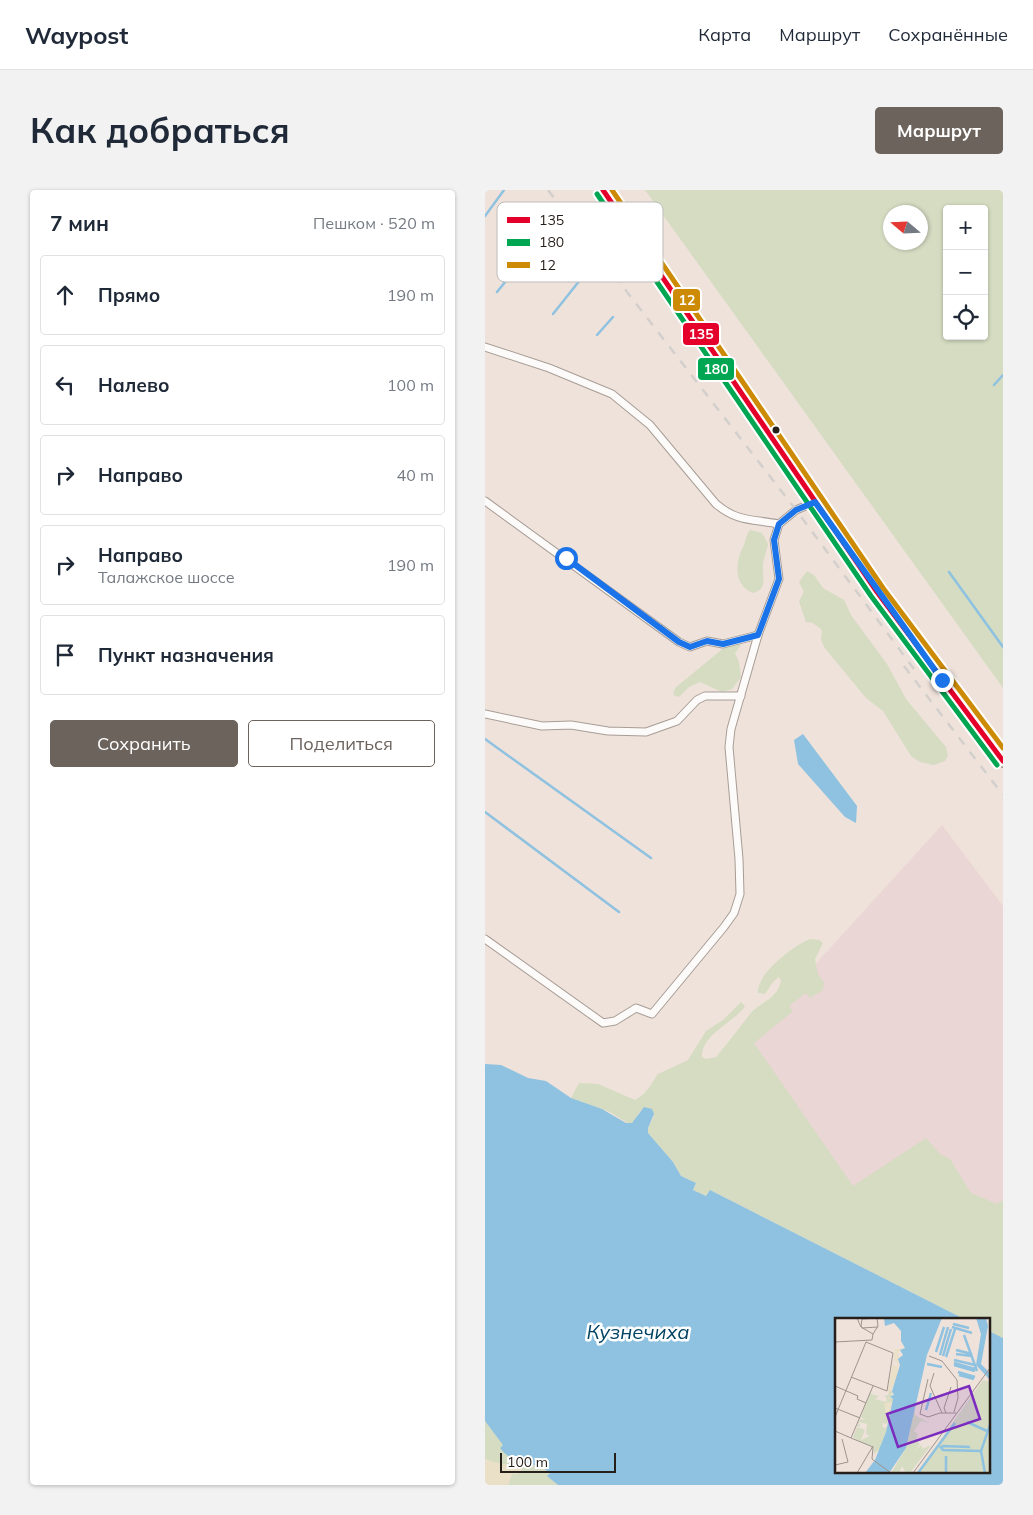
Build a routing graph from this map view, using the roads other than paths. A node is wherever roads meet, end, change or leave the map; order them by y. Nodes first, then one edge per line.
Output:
1 (603, 190) edge
2 (611, 202) edge
3 (663, 278) edge
4 (485, 347) edge
5 (485, 501) edge
6 (815, 502) junction
7 (779, 524) junction
8 (758, 635) junction
9 (741, 696) junction
10 (485, 714) edge
11 (1003, 761) edge
12 (485, 939) edge

1 - 2 main road
3 - 6 main road
4 - 7 street
5 - 8 street
6 - 7 street
6 - 11 main road
7 - 8 street
8 - 9 street
9 - 10 street
9 - 12 street

